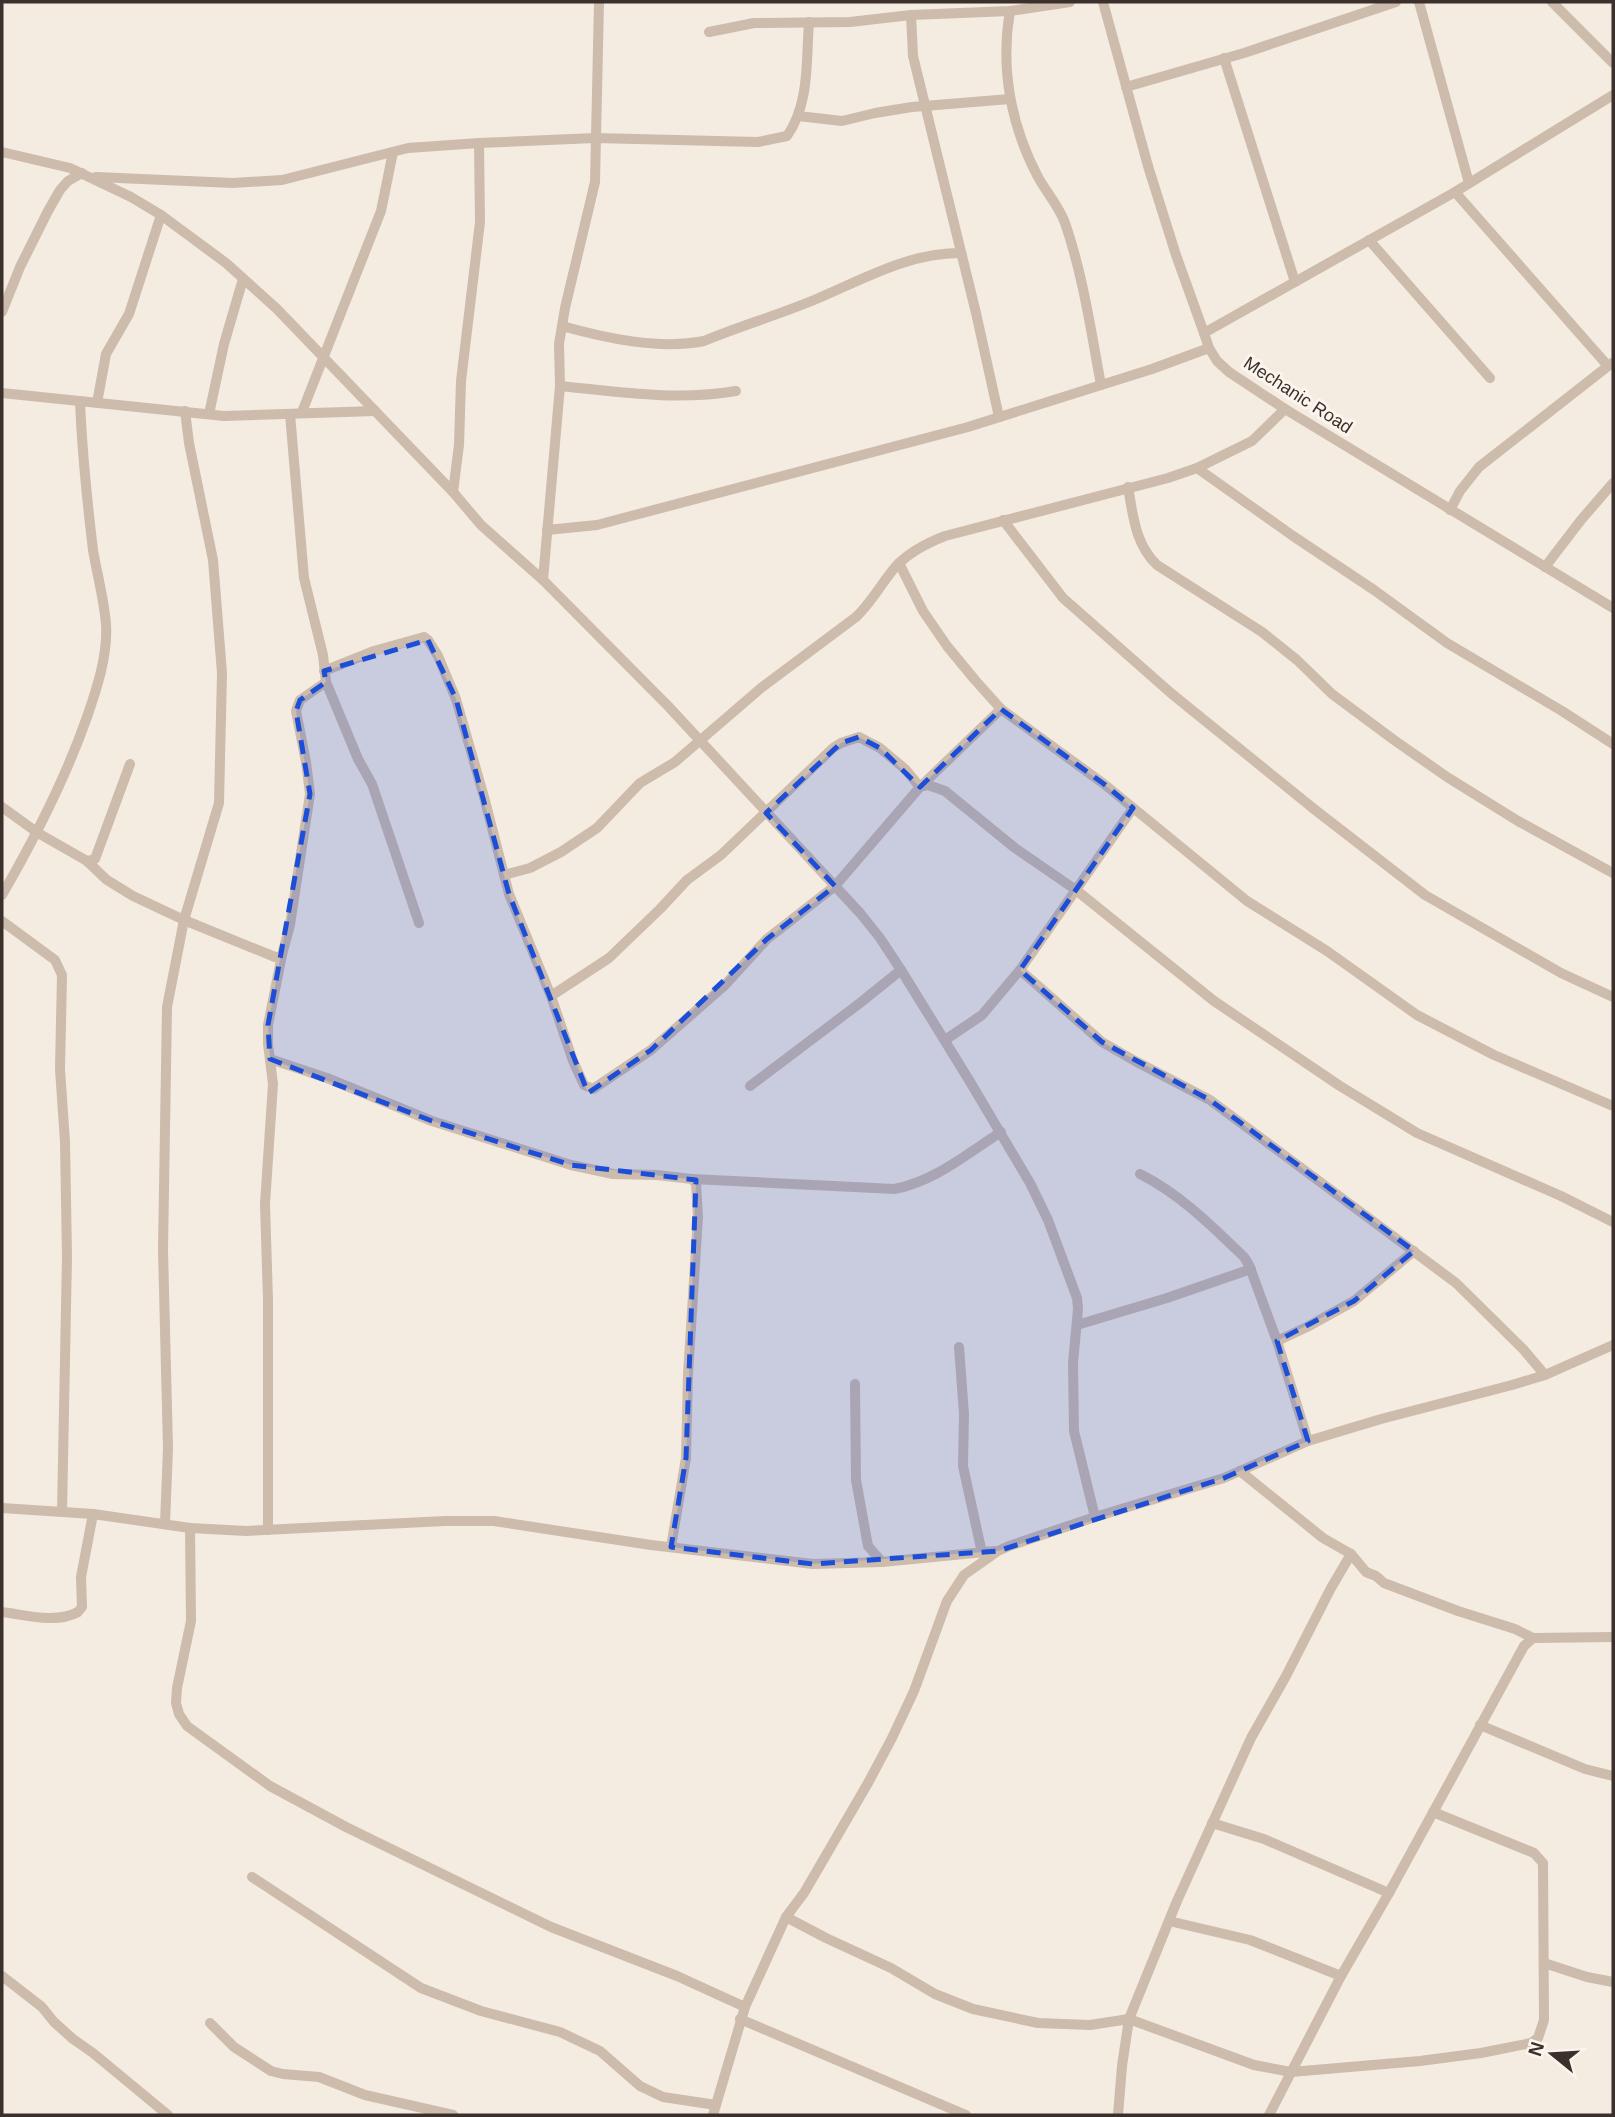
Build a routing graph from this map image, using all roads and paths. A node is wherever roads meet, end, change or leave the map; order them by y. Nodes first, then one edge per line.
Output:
1 (599, 2) edge
2 (1070, 2) edge
3 (1103, 2) edge
4 (1396, 2) edge
5 (1419, 2) edge
6 (1552, 2) edge
7 (1010, 11) junction
8 (911, 15) junction
9 (809, 22) junction
10 (709, 32) dead end
11 (1224, 58) junction
12 (1613, 63) edge
13 (1126, 87) junction
14 (1613, 95) edge
15 (1010, 99) junction
16 (925, 106) junction
17 (798, 116) junction
18 (595, 138) junction
19 (479, 143) junction
20 (2, 152) edge
21 (393, 152) junction
22 (86, 175) junction
23 (1469, 183) junction
24 (1455, 192) junction
25 (161, 215) junction
26 (1369, 240) junction
27 (960, 253) junction
28 (243, 279) junction
29 (1295, 282) junction
30 (2, 312) edge
31 (562, 326) junction
32 (1204, 333) junction
33 (1209, 348) junction
34 (323, 359) junction
35 (1611, 364) edge
36 (1490, 378) dead end
37 (1101, 385) junction
38 (560, 386) junction
39 (736, 391) dead end
40 (2, 393) edge
41 (80, 401) junction
42 (97, 402) junction
43 (1285, 409) junction
44 (186, 411) junction
45 (375, 411) junction
46 (296, 413) junction
47 (209, 414) junction
48 (999, 417) junction
49 (1197, 468) junction
50 (1613, 483) edge
51 (1128, 487) junction
52 (453, 492) junction
53 (1451, 510) junction
54 (1003, 520) junction
55 (547, 530) junction
56 (899, 563) junction
57 (1545, 567) junction
58 (542, 580) junction
59 (1613, 608) edge
60 (325, 676) junction
61 (1001, 709) junction
62 (699, 740) junction
63 (1613, 744) edge
64 (130, 764) dead end
65 (920, 787) junction
66 (2, 807) edge
67 (1133, 808) junction
68 (766, 813) junction
69 (38, 833) junction
70 (88, 862) junction
71 (1613, 873) edge
72 (504, 875) junction
73 (835, 886) junction
74 (1076, 890) junction
75 (2, 895) edge
76 (184, 920) junction
77 (2, 921) edge
78 (419, 923) dead end
79 (282, 955) junction
80 (901, 970) junction
81 (1020, 970) junction
82 (551, 996) junction
83 (1613, 997) edge
84 (945, 1040) junction
85 (270, 1059) junction
86 (750, 1086) dead end
87 (1613, 1106) edge
88 (1001, 1132) junction
89 (1140, 1174) dead end
90 (692, 1179) junction
91 (1613, 1222) edge
92 (1414, 1251) junction
93 (1251, 1269) junction
94 (1077, 1325) junction
95 (1277, 1341) junction
96 (1613, 1345) edge
97 (959, 1347) dead end
98 (1545, 1375) junction
99 (855, 1384) dead end
100 (1308, 1441) junction
101 (1240, 1471) junction
102 (2, 1508) edge
103 (62, 1512) junction
104 (93, 1514) junction
105 (1095, 1517) junction
106 (165, 1524) junction
107 (190, 1528) junction
108 (268, 1530) junction
109 (671, 1547) junction
110 (998, 1551) junction
111 (982, 1553) junction
112 (1351, 1554) junction
113 (882, 1562) junction
114 (2, 1612) edge
115 (1613, 1637) edge
116 (1533, 1638) junction
117 (1480, 1725) junction
118 (1613, 1776) edge
119 (1433, 1811) junction
120 (1212, 1823) junction
121 (252, 1878) dead end
122 (1389, 1893) junction
123 (786, 1917) junction
124 (1169, 1921) junction
125 (1544, 1963) junction
126 (2, 1976) edge
127 (1340, 1976) junction
128 (1613, 1982) edge
129 (744, 2007) junction
130 (740, 2019) junction
131 (1129, 2019) junction
132 (211, 2023) dead end
133 (1291, 2071) junction
134 (715, 2110) edge
135 (168, 2115) edge
136 (453, 2115) edge
137 (966, 2115) edge
138 (1118, 2115) edge
139 (1269, 2115) edge

1 - 18 street
2 - 7 street
3 - 13 street, Mechanic Road
4 - 11 street
5 - 23 street
6 - 12 street
7 - 8 street
7 - 15 street
8 - 9 street
8 - 16 street
9 - 10 street
9 - 17 street
11 - 13 street
11 - 29 street
13 - 32 street, Mechanic Road
14 - 23 street
15 - 16 street
15 - 37 street
16 - 17 street
16 - 27 street
17 - 18 street
18 - 19 street
18 - 31 street
19 - 21 street
19 - 52 street
20 - 22 street
21 - 22 street
21 - 34 street
22 - 25 street
22 - 30 street
23 - 24 street
24 - 26 street
24 - 35 street
25 - 28 street
25 - 42 street
26 - 29 street
26 - 36 street
27 - 31 street
27 - 48 street
28 - 34 street
28 - 47 street
29 - 32 street
31 - 38 street
32 - 33 street, Mechanic Road
33 - 37 street
33 - 43 street, Mechanic Road
34 - 45 street
34 - 46 street
35 - 53 street
37 - 48 street
38 - 39 street
38 - 55 street
40 - 41 street
41 - 42 street
41 - 69 street
42 - 44 street
43 - 49 street
43 - 53 street, Mechanic Road
44 - 47 street
44 - 76 street
45 - 46 street
45 - 52 street
46 - 47 street
46 - 60 street
48 - 55 street
49 - 51 street
49 - 63 street
50 - 57 street
51 - 54 street
51 - 71 street
52 - 58 street
53 - 57 street, Mechanic Road
54 - 56 street
54 - 83 street
55 - 58 street
56 - 61 street
56 - 62 street
57 - 59 street, Mechanic Road
58 - 62 street
60 - 72 street
60 - 78 street
60 - 79 street
61 - 65 street
61 - 67 street
62 - 68 street
62 - 72 street
64 - 70 street
65 - 68 street
65 - 73 street
65 - 74 street
66 - 69 street
67 - 74 street
67 - 87 street
68 - 73 street
68 - 82 street
69 - 70 street
69 - 75 street
70 - 76 street
72 - 82 street
73 - 80 street
73 - 82 street
74 - 81 street
74 - 91 street
76 - 79 street
76 - 106 street
77 - 103 street
79 - 85 street
80 - 84 street
80 - 86 street
81 - 84 street
81 - 92 street
84 - 88 street
85 - 90 street
85 - 108 street
88 - 90 street
88 - 94 street
89 - 93 street
90 - 109 street
92 - 95 street
92 - 98 street
93 - 94 street
93 - 95 street
94 - 105 street
95 - 100 street
96 - 98 street
97 - 111 street
98 - 100 street
99 - 113 street
100 - 101 street
101 - 105 street
101 - 112 street
102 - 103 street
103 - 104 street
104 - 106 street
104 - 114 street
105 - 110 street
106 - 107 street
107 - 108 street
107 - 129 street
108 - 109 street
109 - 113 street
110 - 111 street
110 - 123 street
111 - 113 street
112 - 116 street
112 - 120 street
115 - 116 street
116 - 117 street
117 - 118 street
117 - 119 street
119 - 122 street
119 - 125 street
120 - 122 street
120 - 124 street
121 - 134 street
122 - 127 street
123 - 129 street
123 - 131 street
124 - 127 street
124 - 131 street
125 - 128 street
125 - 133 street
126 - 135 street
127 - 133 street
129 - 130 street
130 - 134 street
130 - 137 street
131 - 133 street
131 - 138 street
132 - 136 street
133 - 139 street

